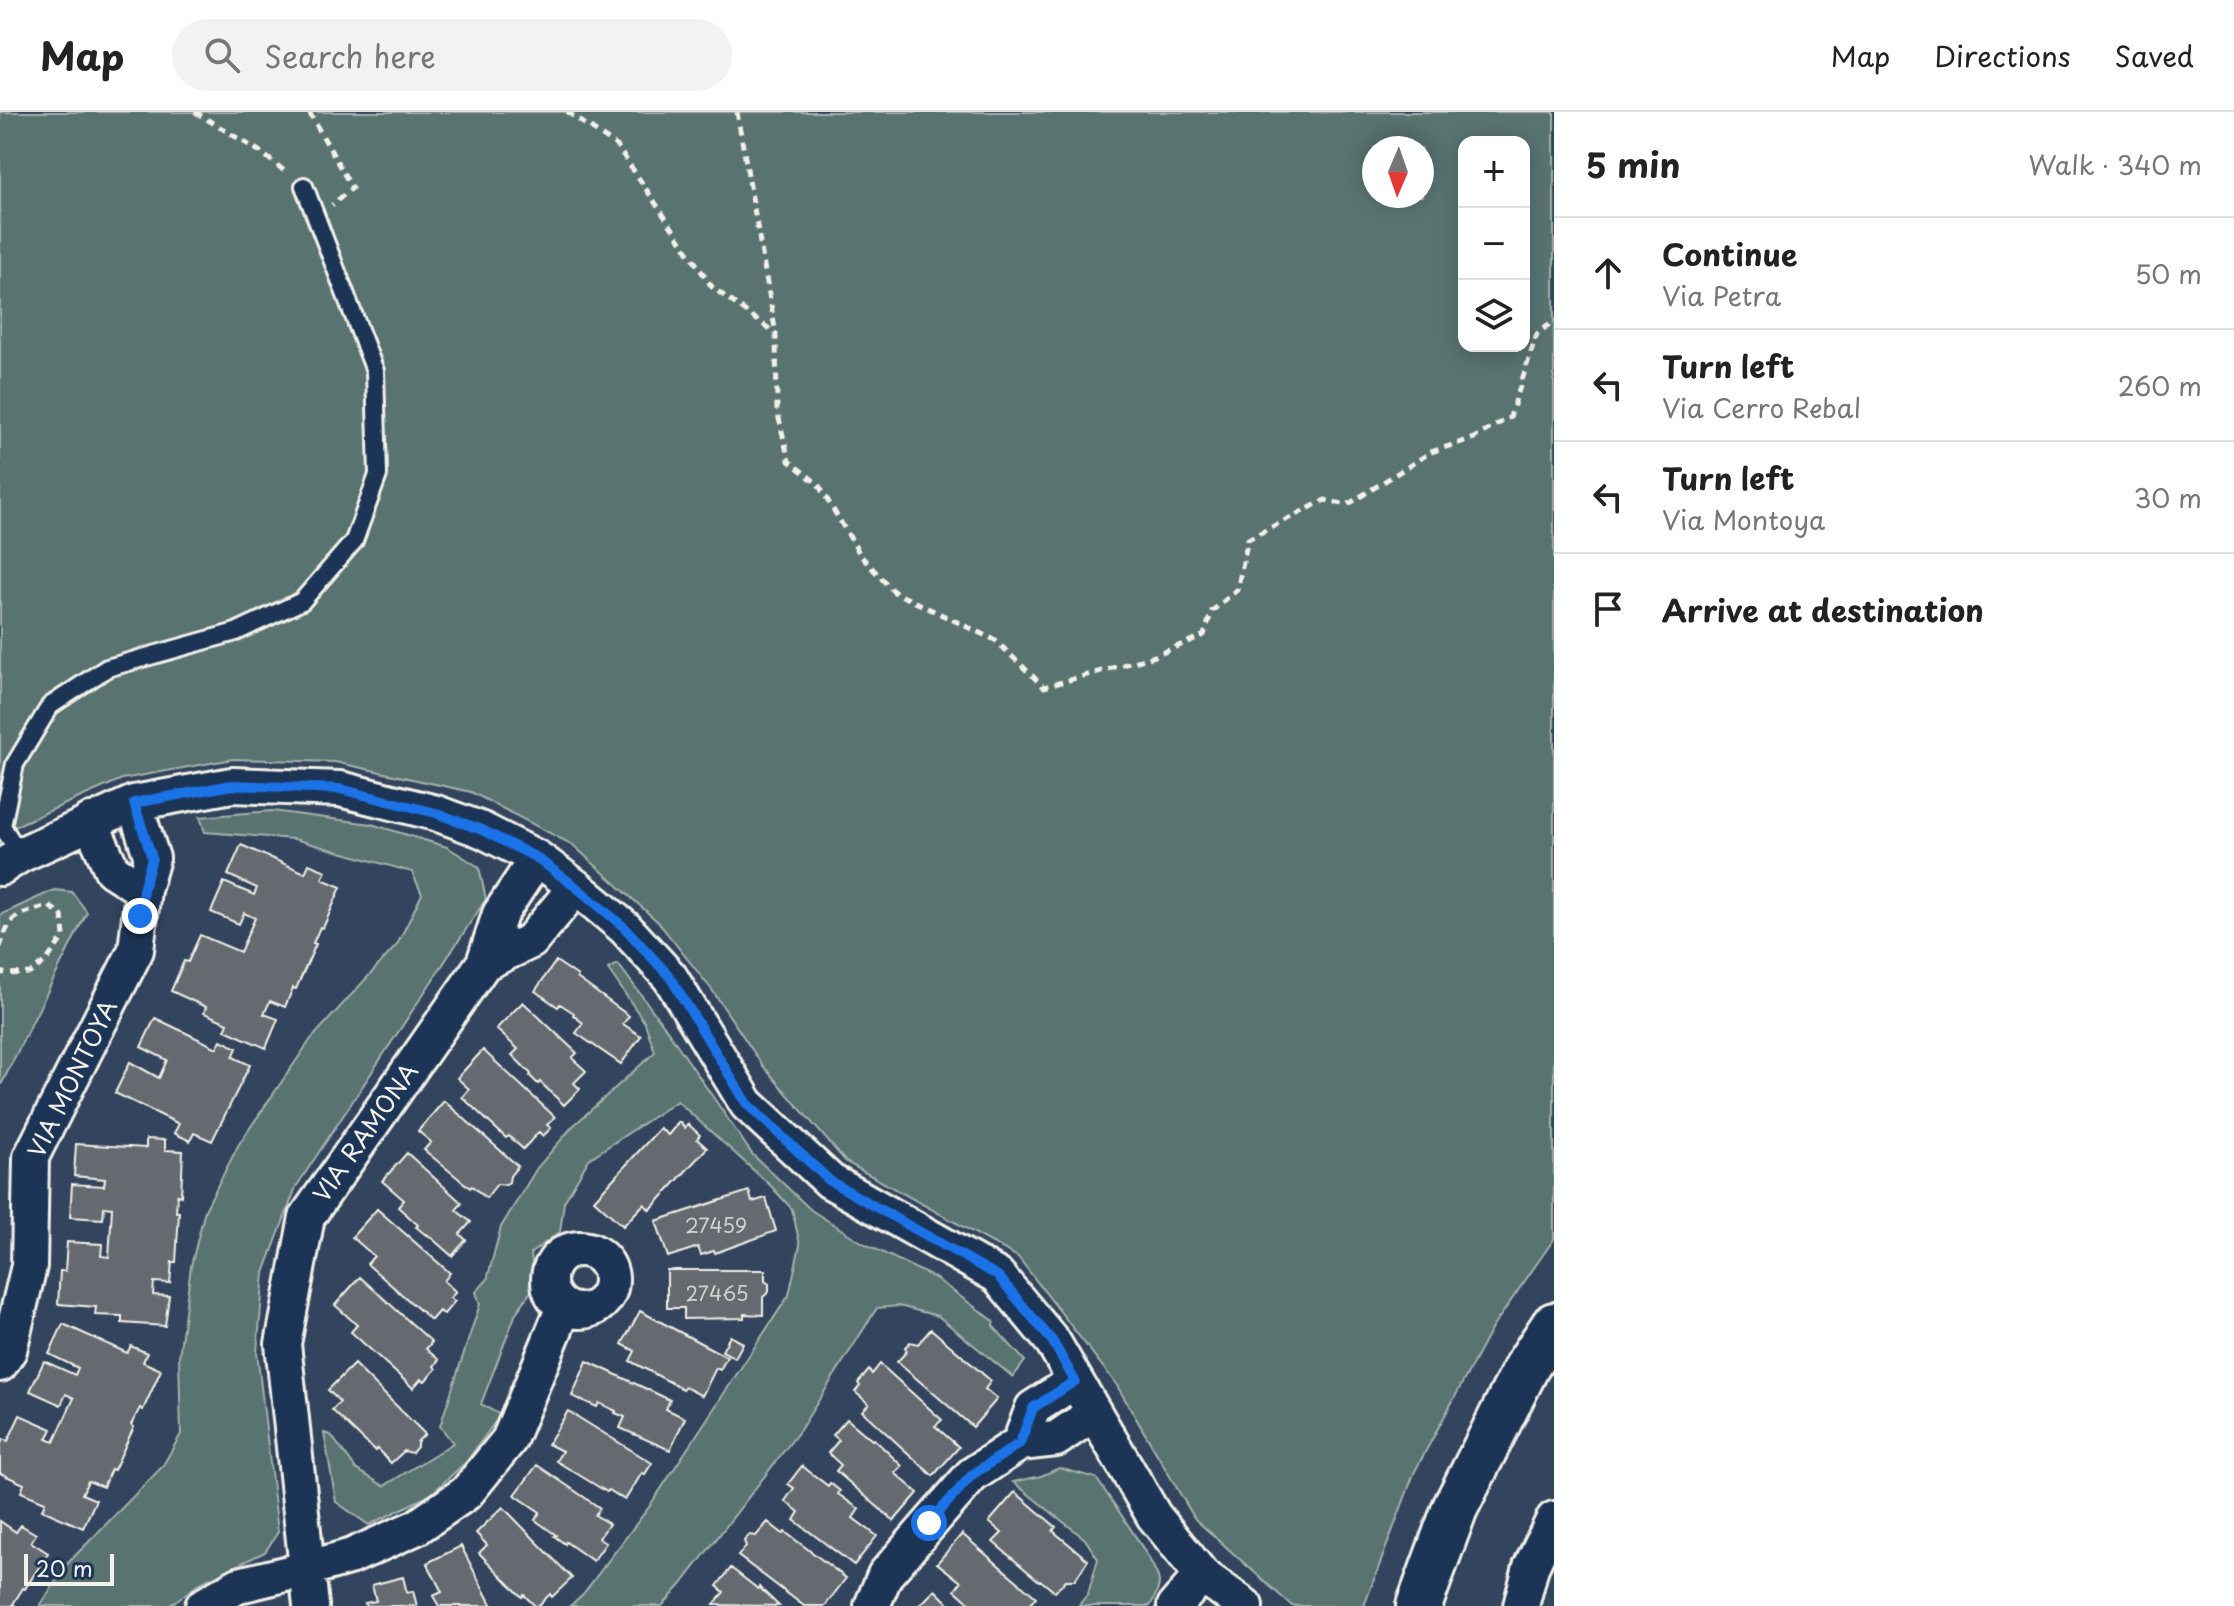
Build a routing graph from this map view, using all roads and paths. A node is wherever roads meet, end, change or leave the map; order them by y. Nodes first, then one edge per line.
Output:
1 (195, 112) edge
2 (309, 112) edge
3 (567, 112) edge
4 (737, 112) edge
5 (304, 186) joint
6 (316, 219) junction
7 (1554, 321) edge
8 (776, 334) junction
9 (134, 803) junction
10 (90, 821) junction
11 (537, 858) junction
12 (10, 862) edge
13 (576, 887) junction
14 (143, 890) junction
15 (0, 947) edge
16 (484, 963) junction
17 (0, 972) edge
18 (15, 1189) edge
19 (564, 1307) dead end
20 (1554, 1325) edge
21 (0, 1364) edge
22 (1075, 1381) junction
23 (1094, 1413) junction
24 (1020, 1443) junction
25 (1554, 1519) edge
26 (306, 1569) junction
27 (1202, 1575) junction
28 (1235, 1603) edge
29 (203, 1606) edge
30 (311, 1606) edge
31 (872, 1606) edge
32 (1175, 1606) edge
33 (1419, 1606) edge
34 (1521, 1606) edge

1 - 5 path
2 - 6 path
3 - 8 path
4 - 8 path
5 - 6 lane
6 - 12 lane
7 - 8 path
9 - 10 street
9 - 11 street
9 - 14 street, VIA MONTOYA
10 - 12 street
10 - 14 street
11 - 13 street
11 - 16 street, VIA RAMONA
13 - 16 street
13 - 22 street
14 - 18 street, VIA MONTOYA
15 - 17 path
16 - 26 street, VIA RAMONA
18 - 21 street, VIA MONTOYA
19 - 26 street
20 - 33 main road
22 - 23 street
22 - 24 street
23 - 24 street
23 - 27 street
24 - 31 street
25 - 34 street
26 - 29 street
26 - 30 street, VIA RAMONA
27 - 28 street
27 - 32 street

